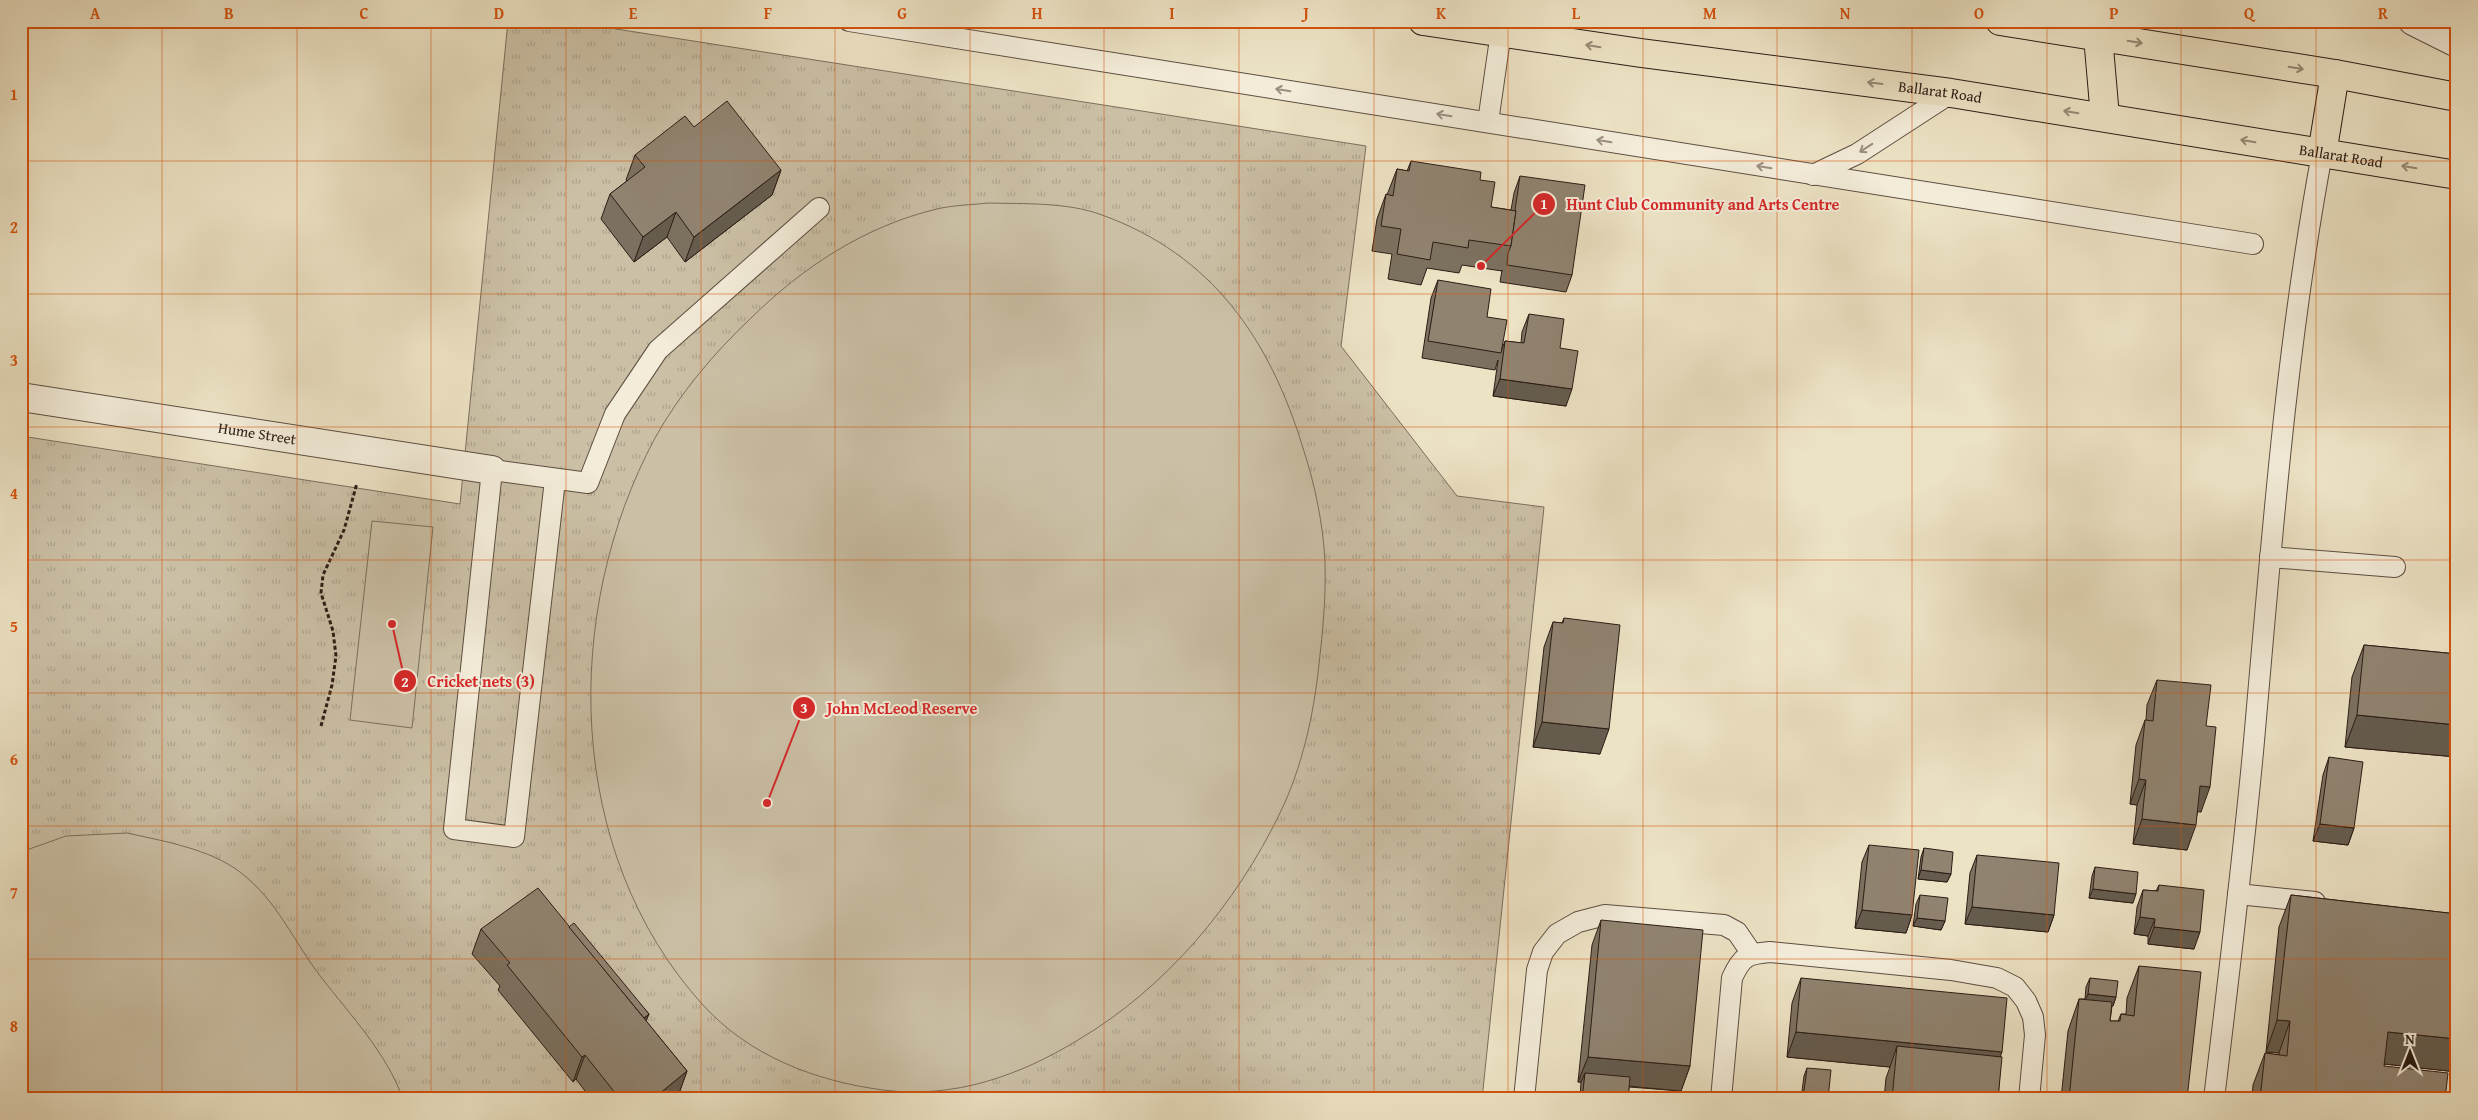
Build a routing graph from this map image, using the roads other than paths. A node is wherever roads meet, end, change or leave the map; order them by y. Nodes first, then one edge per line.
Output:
1 (849, 21) edge
2 (1423, 21) edge
3 (2000, 21) edge
4 (2413, 21) edge
5 (2099, 29) edge
6 (1501, 32) junction
7 (2457, 43) edge
8 (2335, 74) junction
9 (1951, 93) junction
10 (2457, 97) edge
11 (2105, 117) junction
12 (1488, 122) junction
13 (2322, 154) junction
14 (1812, 175) junction
15 (2457, 175) edge
16 (819, 208) dead end
17 (2253, 244) dead end
18 (21, 397) edge
19 (492, 470) junction
20 (555, 480) junction
21 (2270, 556) junction
22 (2395, 567) dead end
23 (2238, 894) junction
24 (2338, 904) edge
25 (1752, 954) junction
26 (1524, 1099) edge
27 (1721, 1099) edge
28 (2029, 1099) edge
29 (2214, 1099) edge

12 -> 1 lane
2 - 6 highway, Ballarat Road
3 - 5 highway
4 - 7 street
5 -> 8 highway
5 - 11 highway
9 -> 6 highway, Ballarat Road
6 - 12 lane
8 - 10 highway
8 - 13 highway
11 -> 9 highway, Ballarat Road
9 -> 14 lane
13 -> 11 highway, Ballarat Road
14 -> 12 lane
15 -> 13 highway, Ballarat Road
13 - 21 lane
14 - 17 lane
16 - 20 lane
18 - 19 street, Hume Street
19 - 20 lane
19 - 20 lane
21 - 22 lane
21 - 23 lane
23 - 24 lane
23 - 29 lane
25 - 26 lane
25 - 27 lane
25 - 28 lane

